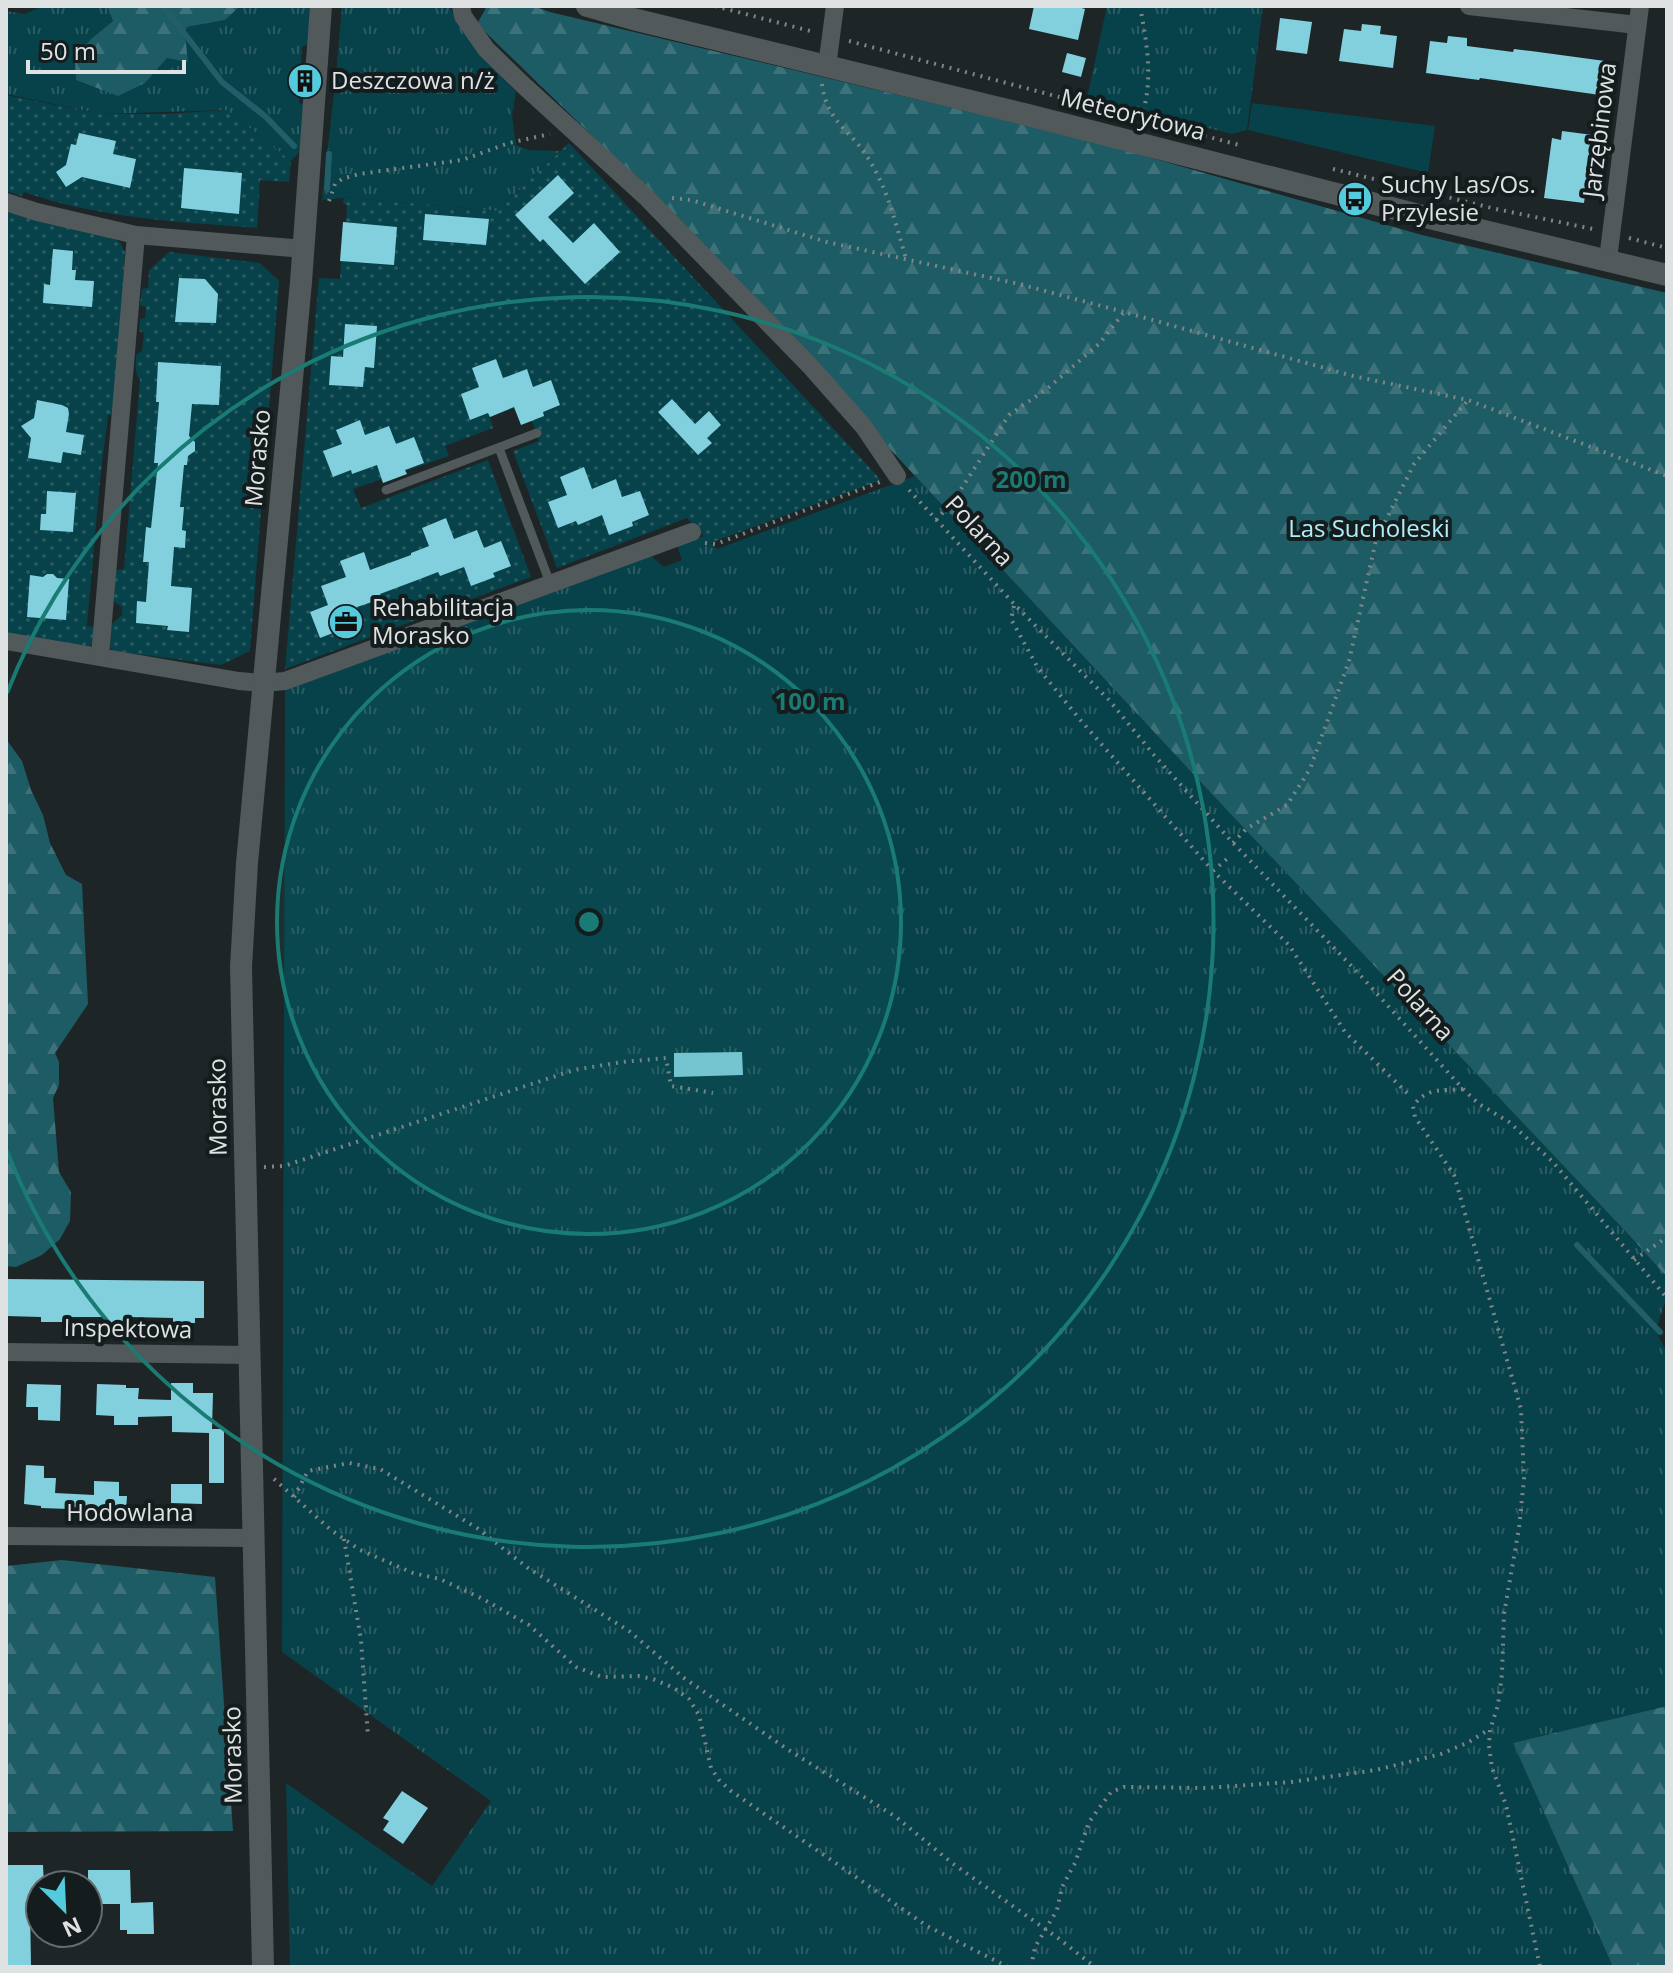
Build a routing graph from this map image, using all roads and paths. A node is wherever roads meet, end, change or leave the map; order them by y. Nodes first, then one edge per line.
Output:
1 (321, 6) edge
2 (461, 6) edge
3 (587, 6) edge
4 (715, 6) edge
5 (835, 6) edge
6 (1140, 6) edge
7 (1469, 6) edge
8 (1638, 16) edge
9 (831, 36) junction
10 (827, 66) junction
11 (1141, 118) junction
12 (1138, 128) dead end
13 (571, 129) junction
14 (1247, 147) dead end
15 (1331, 168) dead end
16 (646, 197) junction
17 (6, 202) edge
18 (327, 207) dead end
19 (1611, 233) junction
20 (136, 235) junction
21 (1667, 248) edge
22 (304, 249) junction
23 (906, 259) junction
24 (1608, 259) junction
25 (1667, 275) edge
26 (1124, 312) junction
27 (1468, 400) junction
28 (537, 433) dead end
29 (499, 448) junction
30 (897, 476) junction
31 (1667, 476) edge
32 (386, 490) dead end
33 (936, 520) junction
34 (692, 532) joint
35 (550, 583) junction
36 (1015, 605) junction
37 (6, 641) edge
38 (100, 656) junction
39 (263, 683) junction
40 (1233, 843) junction
41 (1229, 857) dead end
42 (1213, 871) junction
43 (1463, 1089) junction
44 (713, 1093) dead end
45 (1407, 1093) dead end
46 (284, 1166) dead end
47 (1667, 1237) edge
48 (1634, 1260) junction
49 (1667, 1298) edge
50 (6, 1352) edge
51 (250, 1355) junction
52 (252, 1460) junction
53 (294, 1497) junction
54 (6, 1536) edge
55 (254, 1538) junction
56 (344, 1539) junction
57 (1490, 1730) junction
58 (368, 1736) dead end
59 (1046, 1929) junction
60 (263, 1967) edge
61 (1008, 1967) edge
62 (1031, 1967) edge
63 (1095, 1967) edge
64 (1540, 1967) edge

1 - 22 street, Morasko
2 - 13 street
3 - 10 street, Meteorytowa
4 - 9 path
5 - 9 street
6 - 11 path
7 - 8 street
8 - 19 street, Jarzębinowa
9 - 10 street
9 - 11 path
10 - 23 path
10 - 24 street, Meteorytowa
11 - 12 path
11 - 14 path
13 - 16 street
13 - 18 path
15 - 19 path
16 - 23 path
16 - 30 street
17 - 20 street
19 - 21 path
19 - 24 street, Jarzębinowa
20 - 22 street
20 - 38 street
22 - 39 street, Morasko
23 - 26 path
24 - 25 street, Meteorytowa
26 - 27 path
26 - 33 path
27 - 31 path
27 - 40 path
28 - 29 lane
29 - 32 lane
29 - 35 lane
30 - 33 path, Polarna
30 - 34 path
33 - 36 path, Polarna
34 - 35 street
35 - 39 street
36 - 40 path, Polarna
36 - 42 path
37 - 38 street
38 - 39 street
39 - 51 street, Morasko
40 - 43 path, Polarna
41 - 42 path
42 - 45 path
43 - 48 path, Polarna
43 - 57 path
44 - 46 path
47 - 48 path
48 - 49 path, Polarna
50 - 51 street, Inspektowa
51 - 52 street, Morasko
52 - 53 path
52 - 55 street, Morasko
53 - 56 path
53 - 59 path
54 - 55 street, Hodowlana
55 - 60 street, Morasko
56 - 58 path
56 - 61 path
57 - 59 path
57 - 64 path
59 - 62 path
59 - 63 path

